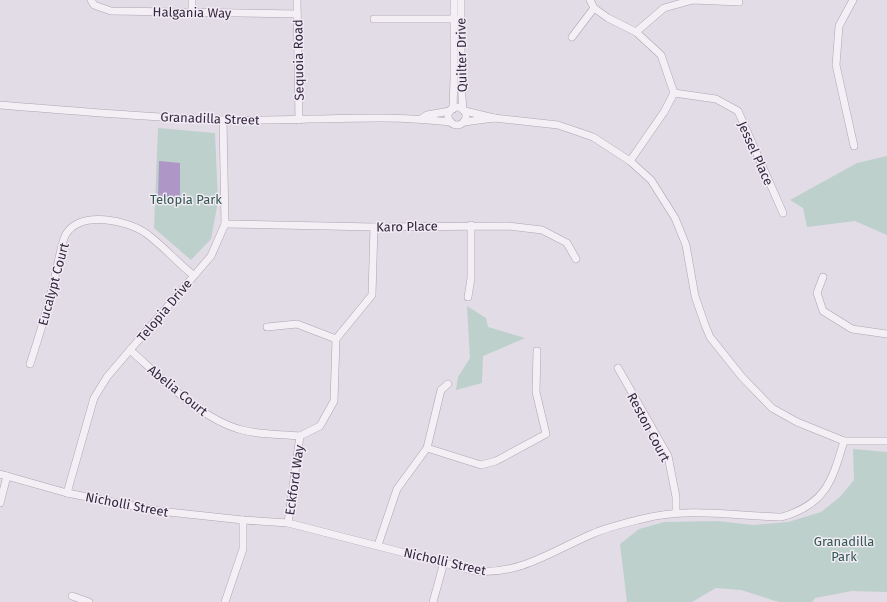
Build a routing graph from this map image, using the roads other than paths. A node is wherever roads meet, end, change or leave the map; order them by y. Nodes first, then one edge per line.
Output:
1 (91, 0) edge
2 (192, 0) edge
3 (297, 0) edge
4 (454, 0) edge
5 (461, 0) edge
6 (590, 0) edge
7 (853, 0) edge
8 (739, 2) dead end
9 (594, 8) junction
10 (192, 12) junction
11 (297, 14) junction
12 (457, 19) junction
13 (374, 20) dead end
14 (636, 32) junction
15 (572, 37) dead end
16 (674, 93) junction
17 (0, 105) edge
18 (451, 110) junction
19 (464, 111) junction
20 (494, 118) junction
21 (421, 119) junction
22 (223, 120) junction
23 (299, 120) junction
24 (451, 122) junction
25 (464, 122) junction
26 (854, 146) dead end
27 (630, 161) junction
28 (783, 213) dead end
29 (225, 224) junction
30 (471, 225) junction
31 (374, 227) junction
32 (576, 259) dead end
33 (193, 275) junction
34 (823, 277) dead end
35 (468, 296) dead end
36 (267, 327) dead end
37 (887, 334) edge
38 (336, 339) junction
39 (130, 350) junction
40 (537, 351) dead end
41 (30, 364) dead end
42 (618, 368) dead end
43 (448, 384) dead end
44 (300, 436) junction
45 (844, 441) junction
46 (887, 441) edge
47 (427, 448) junction
48 (4, 475) edge
49 (67, 493) junction
50 (0, 503) edge
51 (676, 512) junction
52 (243, 520) junction
53 (288, 522) junction
54 (378, 546) junction
55 (444, 562) junction
56 (72, 596) dead end
57 (90, 602) edge
58 (225, 602) edge
59 (433, 602) edge

1 - 10 street, Halgania Way
2 - 10 street
3 - 11 street, Sequoia Road
4 - 12 street, Quilter Drive
5 - 12 street, Quilter Drive
6 - 9 street
7 - 26 street
8 - 14 street
9 - 14 street
9 - 15 street
10 - 11 street, Halgania Way
11 - 23 street, Sequoia Road
12 - 13 street
12 - 18 street, Quilter Drive
12 - 19 street, Quilter Drive
14 - 16 street
16 - 27 street
16 - 28 street, Jessel Place
17 - 22 street, Granadilla Street
18 - 19 street
18 - 21 street, Granadilla Street
18 - 24 street
19 - 20 street
19 - 25 street
20 - 25 street
20 - 27 street
21 - 23 street, Granadilla Street
21 - 24 street, Granadilla Street
22 - 23 street, Granadilla Street
22 - 29 street, Telopia Drive
24 - 25 street
27 - 45 street
29 - 31 street, Karo Place
29 - 33 street, Telopia Drive
30 - 31 street, Karo Place
30 - 32 street, Karo Place
30 - 35 street
31 - 38 street
33 - 39 street, Telopia Drive
33 - 41 street, Eucalypt Court
34 - 37 street
36 - 38 street
38 - 44 street, Eckford Way
39 - 44 street, Abelia Court
39 - 49 street, Telopia Drive
40 - 47 street
42 - 51 street, Reston Court
43 - 47 street
44 - 53 street, Eckford Way
45 - 46 street
45 - 51 street, Nicholli Street
47 - 54 street
48 - 49 street, Nicholli Street
48 - 50 street
49 - 52 street, Nicholli Street
51 - 55 street, Nicholli Street
52 - 53 street, Nicholli Street
52 - 58 street
53 - 54 street, Nicholli Street
54 - 55 street, Nicholli Street
55 - 59 street
56 - 57 street

